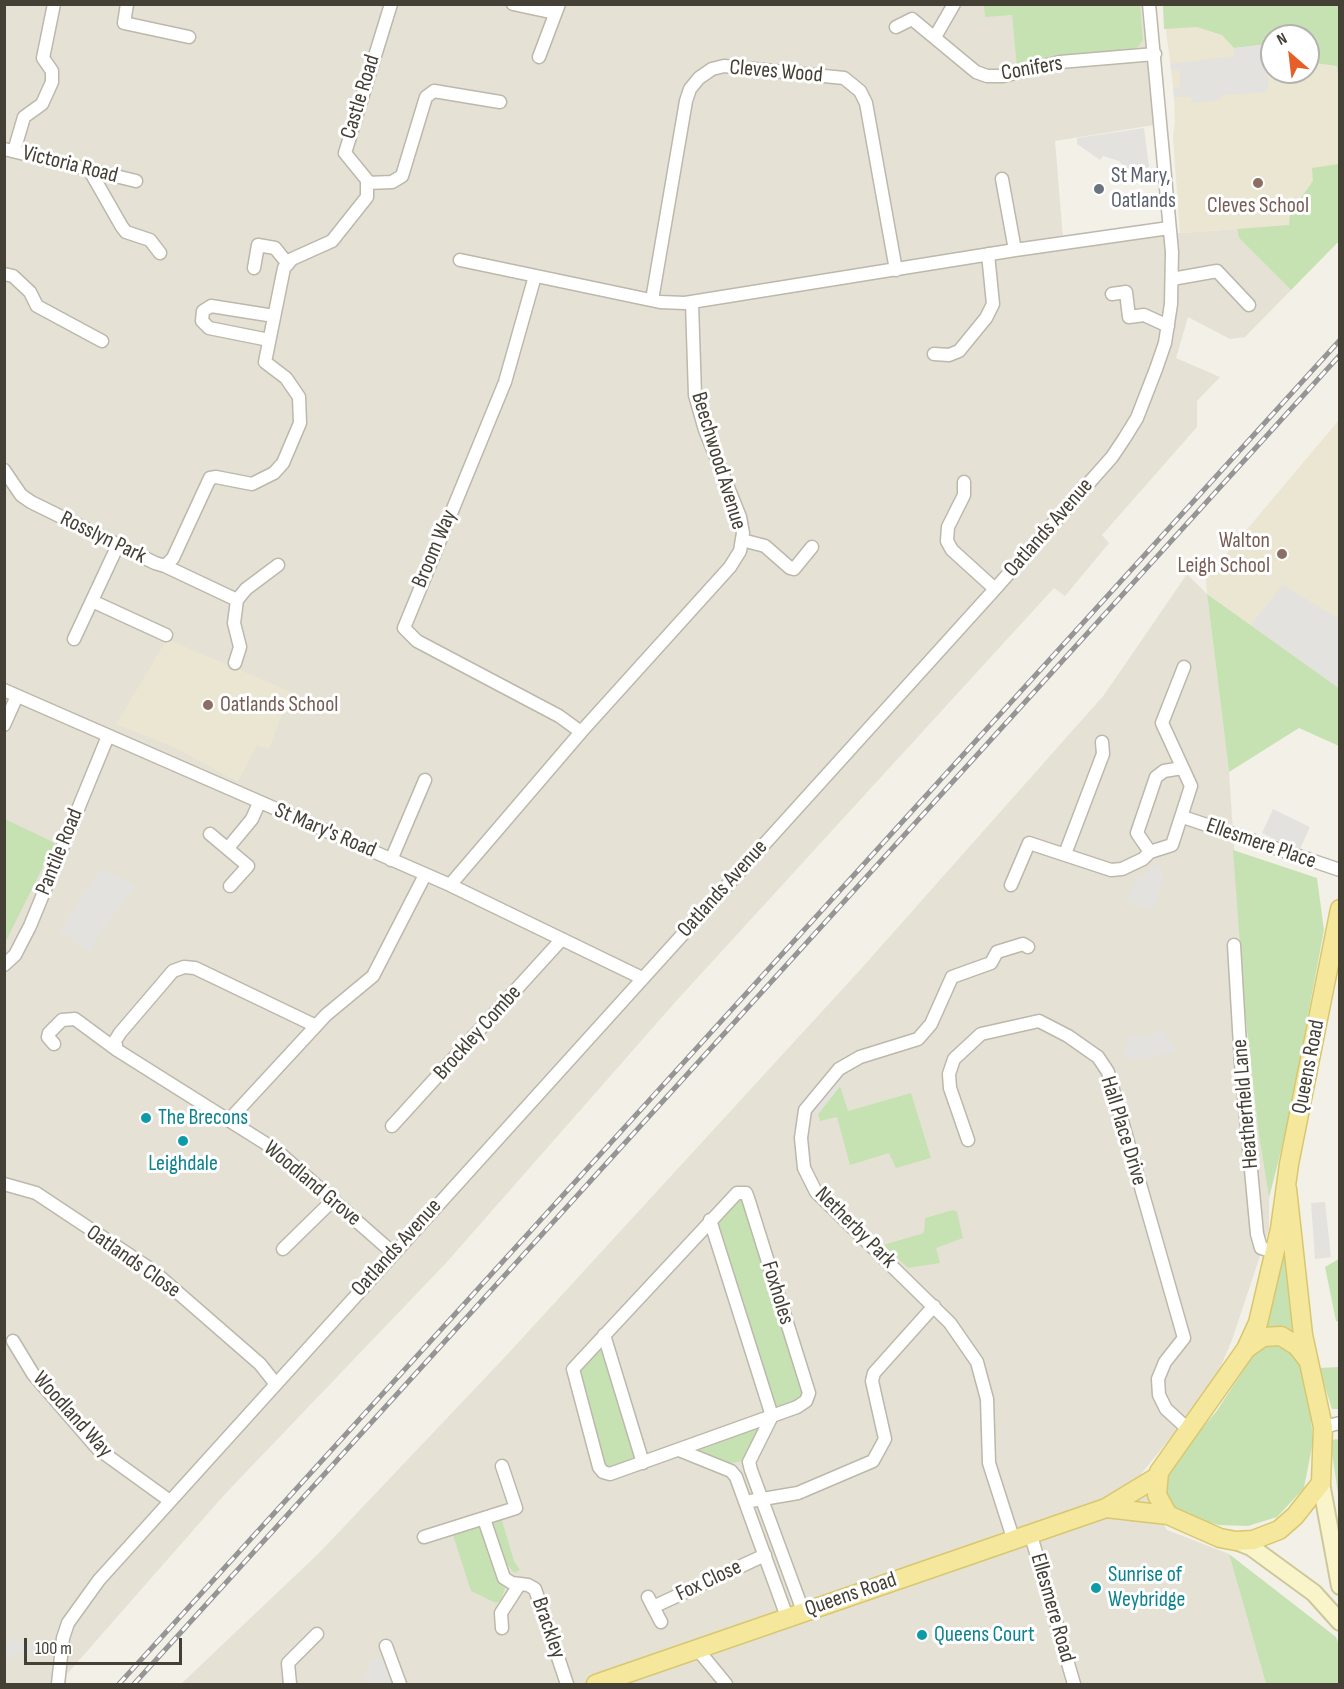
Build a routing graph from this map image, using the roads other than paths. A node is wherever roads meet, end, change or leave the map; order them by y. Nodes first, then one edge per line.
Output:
1 (54, 4) edge
2 (127, 4) edge
3 (390, 4) edge
4 (513, 4) edge
5 (954, 4) edge
6 (1149, 4) edge
7 (557, 9) edge
8 (896, 27) dead end
9 (935, 37) junction
10 (189, 38) dead end
11 (1155, 54) junction
12 (539, 57) dead end
13 (500, 102) dead end
14 (9, 150) edge
15 (90, 171) junction
16 (1002, 179) dead end
17 (136, 182) dead end
18 (367, 183) junction
19 (1169, 228) junction
20 (1015, 250) junction
21 (160, 253) dead end
22 (988, 254) junction
23 (460, 260) dead end
24 (288, 264) junction
25 (254, 268) dead end
26 (896, 270) junction
27 (4, 274) edge
28 (535, 276) junction
29 (1172, 279) junction
30 (1112, 294) dead end
31 (652, 300) junction
32 (692, 303) junction
33 (1249, 305) dead end
34 (274, 316) junction
35 (1168, 326) junction
36 (268, 340) junction
37 (102, 341) dead end
38 (934, 354) dead end
39 (4, 470) edge
40 (964, 482) dead end
41 (742, 540) junction
42 (118, 545) junction
43 (812, 547) dead end
44 (278, 565) dead end
45 (165, 566) junction
46 (995, 590) junction
47 (237, 600) junction
48 (92, 601) junction
49 (166, 635) dead end
50 (74, 639) dead end
51 (235, 663) dead end
52 (1185, 667) dead end
53 (4, 690) edge
54 (17, 696) junction
55 (4, 725) edge
56 (582, 732) junction
57 (108, 736) junction
58 (1102, 742) dead end
59 (1182, 768) junction
60 (425, 780) dead end
61 (259, 803) junction
62 (1183, 817) junction
63 (210, 834) dead end
64 (228, 848) junction
65 (1150, 852) junction
66 (1065, 854) junction
67 (391, 860) junction
68 (1340, 870) edge
69 (425, 874) junction
70 (450, 885) junction
71 (1011, 885) dead end
72 (230, 886) dead end
73 (1340, 909) edge
74 (561, 939) junction
75 (1234, 945) dead end
76 (1028, 947) dead end
77 (4, 965) edge
78 (642, 978) junction
79 (316, 1026) junction
80 (54, 1044) dead end
81 (117, 1050) junction
82 (229, 1119) junction
83 (393, 1126) dead end
84 (968, 1140) dead end
85 (4, 1184) edge
86 (1287, 1189) junction
87 (332, 1201) junction
88 (710, 1220) junction
89 (283, 1249) dead end
90 (1275, 1252) junction
91 (393, 1253) junction
92 (1295, 1255) junction
93 (934, 1306) junction
94 (604, 1335) junction
95 (13, 1341) dead end
96 (1246, 1349) junction
97 (1308, 1360) junction
98 (275, 1383) junction
99 (772, 1416) junction
100 (1331, 1425) edge
101 (1190, 1431) junction
102 (679, 1450) junction
103 (643, 1463) junction
104 (502, 1466) dead end
105 (1157, 1477) junction
106 (1321, 1483) junction
107 (761, 1497) junction
108 (170, 1501) junction
109 (745, 1502) junction
110 (1106, 1508) junction
111 (1168, 1515) junction
112 (484, 1519) junction
113 (1021, 1535) junction
114 (424, 1537) dead end
115 (1236, 1541) junction
116 (765, 1555) junction
117 (519, 1585) junction
118 (1340, 1586) edge
119 (795, 1614) junction
120 (661, 1622) dead end
121 (1340, 1622) edge
122 (502, 1628) dead end
123 (317, 1634) dead end
124 (386, 1646) dead end
125 (698, 1650) junction
126 (58, 1684) edge
127 (290, 1684) edge
128 (400, 1684) edge
129 (567, 1684) edge
130 (596, 1684) edge
131 (726, 1684) edge
132 (1074, 1684) edge

1 - 14 street
2 - 10 street
3 - 18 street, Castle Road
4 - 7 street
5 - 9 street
6 - 11 street, Oatlands Avenue
7 - 12 street
8 - 9 street, Conifers
9 - 11 street, Conifers
11 - 19 street, Oatlands Avenue
13 - 18 street
14 - 15 street, Victoria Road
15 - 17 street, Victoria Road
15 - 21 street
16 - 20 street
18 - 24 street
19 - 20 street
19 - 29 street, Oatlands Avenue
20 - 22 street
22 - 26 street
22 - 38 street
23 - 28 street
24 - 25 street
24 - 34 street, Rosslyn Park
26 - 31 street, Cleves Wood
26 - 32 street
27 - 37 street
28 - 31 street
28 - 56 street, Broom Way
29 - 33 street
29 - 35 street, Oatlands Avenue
30 - 35 street
31 - 32 street
32 - 41 street, Beechwood Avenue
34 - 36 street, Rosslyn Park
34 - 36 street
35 - 46 street, Oatlands Avenue
36 - 45 street, Rosslyn Park
39 - 42 street, Rosslyn Park
40 - 46 street
41 - 43 street
41 - 56 street, Beechwood Avenue
42 - 45 street, Rosslyn Park
42 - 48 street
44 - 47 street
45 - 47 street
46 - 78 street, Oatlands Avenue
47 - 51 street
48 - 49 street
48 - 50 street
52 - 59 street, Ellesmere Place
53 - 54 street, St Mary's Road
54 - 55 street
54 - 57 street, St Mary's Road
56 - 70 street, Beechwood Avenue
57 - 61 street, St Mary's Road
57 - 77 street, Pantile Road
58 - 66 street
59 - 62 street, Ellesmere Place
59 - 65 street
60 - 67 street
61 - 64 street
61 - 67 street, St Mary's Road
62 - 65 street, Ellesmere Place
62 - 68 street, Ellesmere Place
63 - 64 street
64 - 72 street
65 - 66 street, Ellesmere Place
66 - 71 street, Ellesmere Place
67 - 69 street, St Mary's Road
69 - 70 street, St Mary's Road
69 - 79 street
70 - 74 street, St Mary's Road
73 - 86 main road, Queens Road
74 - 78 street, St Mary's Road
74 - 83 street, Brockley Combe
75 - 90 street, Heatherfield Lane
76 - 93 street, Netherby Park
78 - 91 street, Oatlands Avenue
79 - 81 street
79 - 82 street
80 - 81 street, Woodland Grove
81 - 82 street, Woodland Grove
82 - 87 street, Woodland Grove
84 - 101 street, Hall Place Drive
85 - 98 street, Oatlands Close
86 - 90 main road, Queens Road
86 - 92 main road, Queens Road
87 - 89 street
87 - 91 street, Woodland Grove
88 - 94 street, Foxholes
88 - 99 street, Foxholes
88 - 99 street, Foxholes
90 - 92 main road
90 - 96 main road, Queens Road
91 - 98 street, Oatlands Avenue
92 - 97 main road, Queens Road
93 - 107 street
93 - 113 street, Netherby Park
94 - 103 street
94 - 103 street, Foxholes
95 - 108 street, Woodland Way
96 - 97 main road
96 - 101 main road
97 - 100 main road
98 - 108 street, Oatlands Avenue
99 - 102 street, Foxholes
99 - 107 street
100 - 106 main road
101 - 105 main road
102 - 103 street, Foxholes
102 - 109 street
104 - 112 street
105 - 110 main road
105 - 111 main road
106 - 115 main road
106 - 118 main road
107 - 109 street
107 - 119 street
108 - 126 street, Oatlands Avenue
109 - 116 street
110 - 111 main road
110 - 113 main road, Queens Road
111 - 115 main road
112 - 114 street
112 - 117 street, Brackley
113 - 119 main road, Queens Road
113 - 132 street, Ellesmere Road
115 - 121 main road
116 - 119 street
116 - 120 street, Fox Close
117 - 122 street, Brackley
117 - 129 street, Brackley
119 - 125 main road, Queens Road
123 - 127 street
124 - 128 street
125 - 130 main road, Queens Road
125 - 131 street

